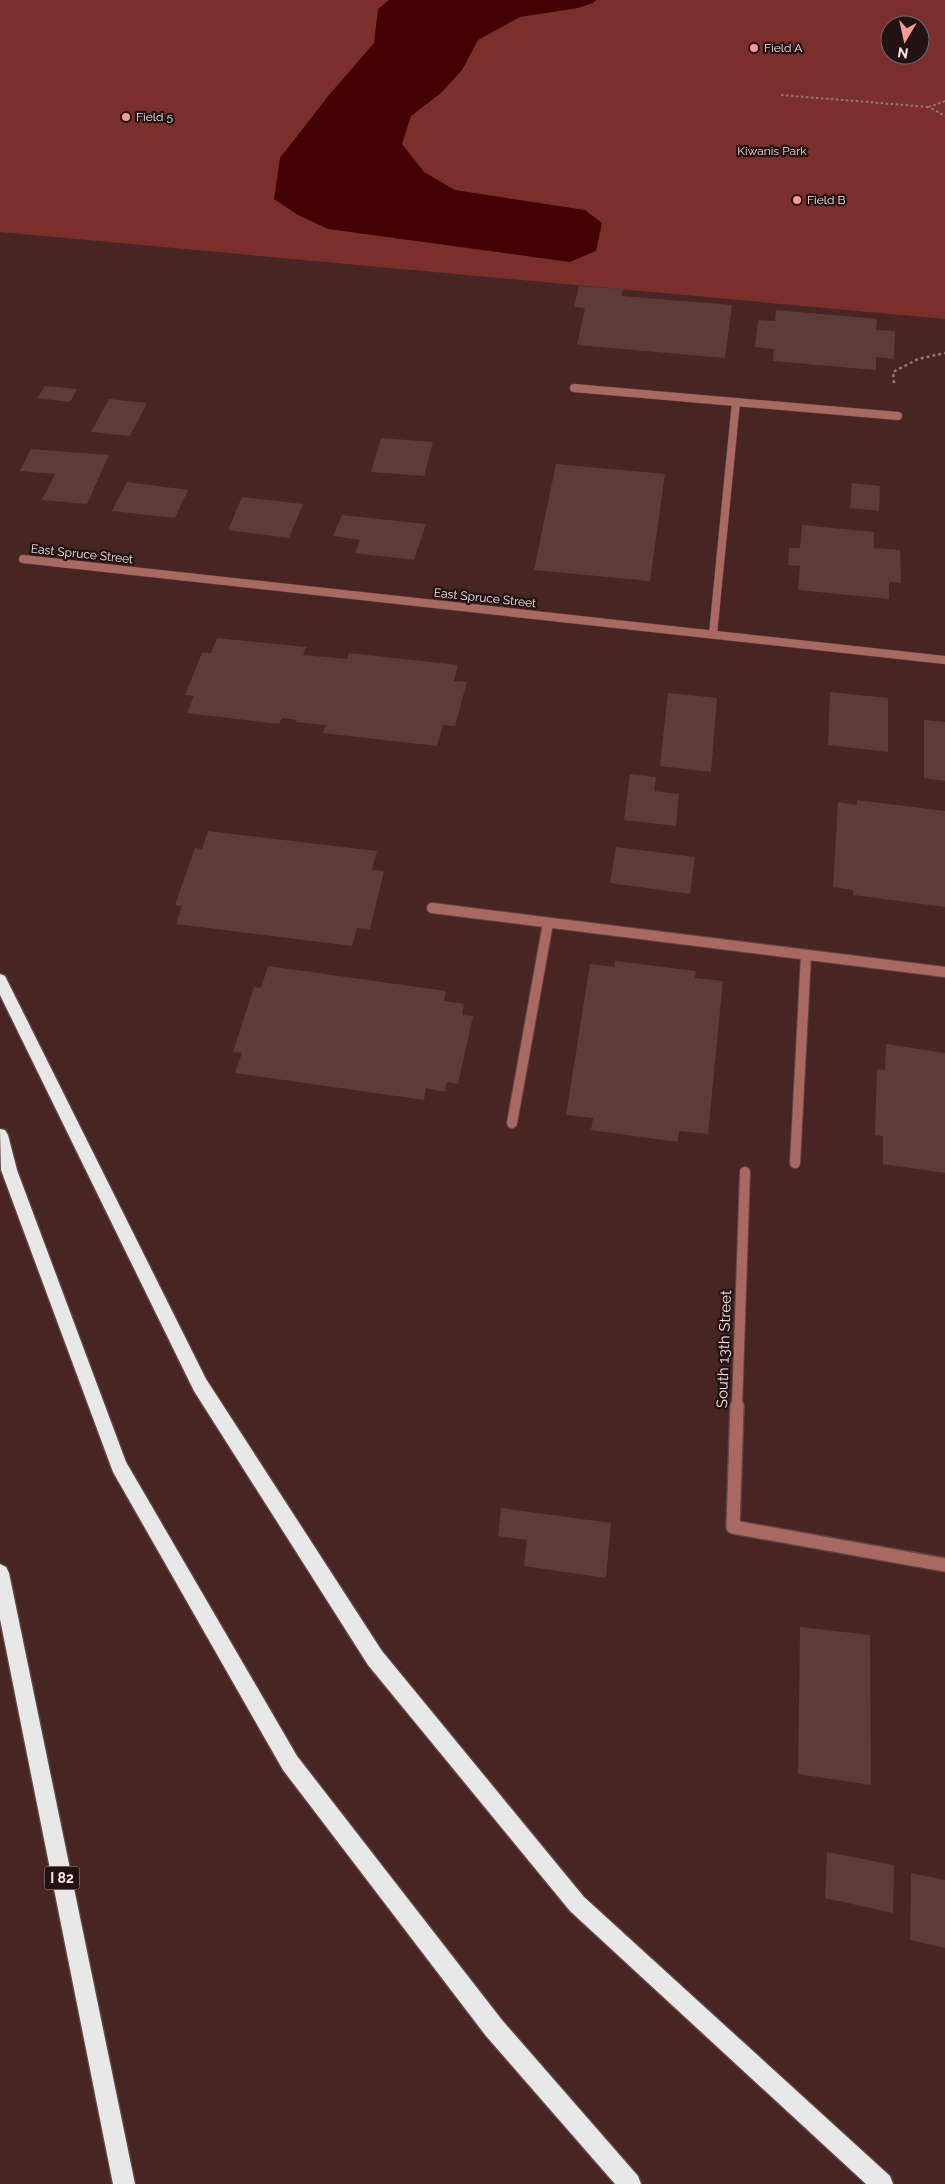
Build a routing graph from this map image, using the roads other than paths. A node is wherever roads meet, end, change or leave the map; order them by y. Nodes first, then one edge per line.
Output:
1 (574, 388) dead end
2 (736, 402) junction
3 (898, 416) road end
4 (22, 559) dead end
5 (713, 634) junction
6 (945, 660) edge
7 (432, 908) dead end
8 (548, 923) junction
9 (806, 955) junction
10 (945, 972) edge
11 (0, 980) edge
12 (512, 1123) dead end
13 (0, 1135) edge
14 (795, 1163) dead end
15 (746, 1172) dead end
16 (945, 1565) edge
17 (0, 1573) edge
18 (124, 2184) edge
19 (630, 2184) edge
20 (882, 2184) edge

1 - 2 street
2 - 3 street
2 - 5 street
4 - 5 street, East Spruce Street
5 - 6 street, East Spruce Street
7 - 8 street
8 - 9 street
8 - 12 street
9 - 10 street
9 - 14 street
11 - 20 highway
13 - 19 highway
15 - 16 street, South 13th Street
17 - 18 highway, I 82

